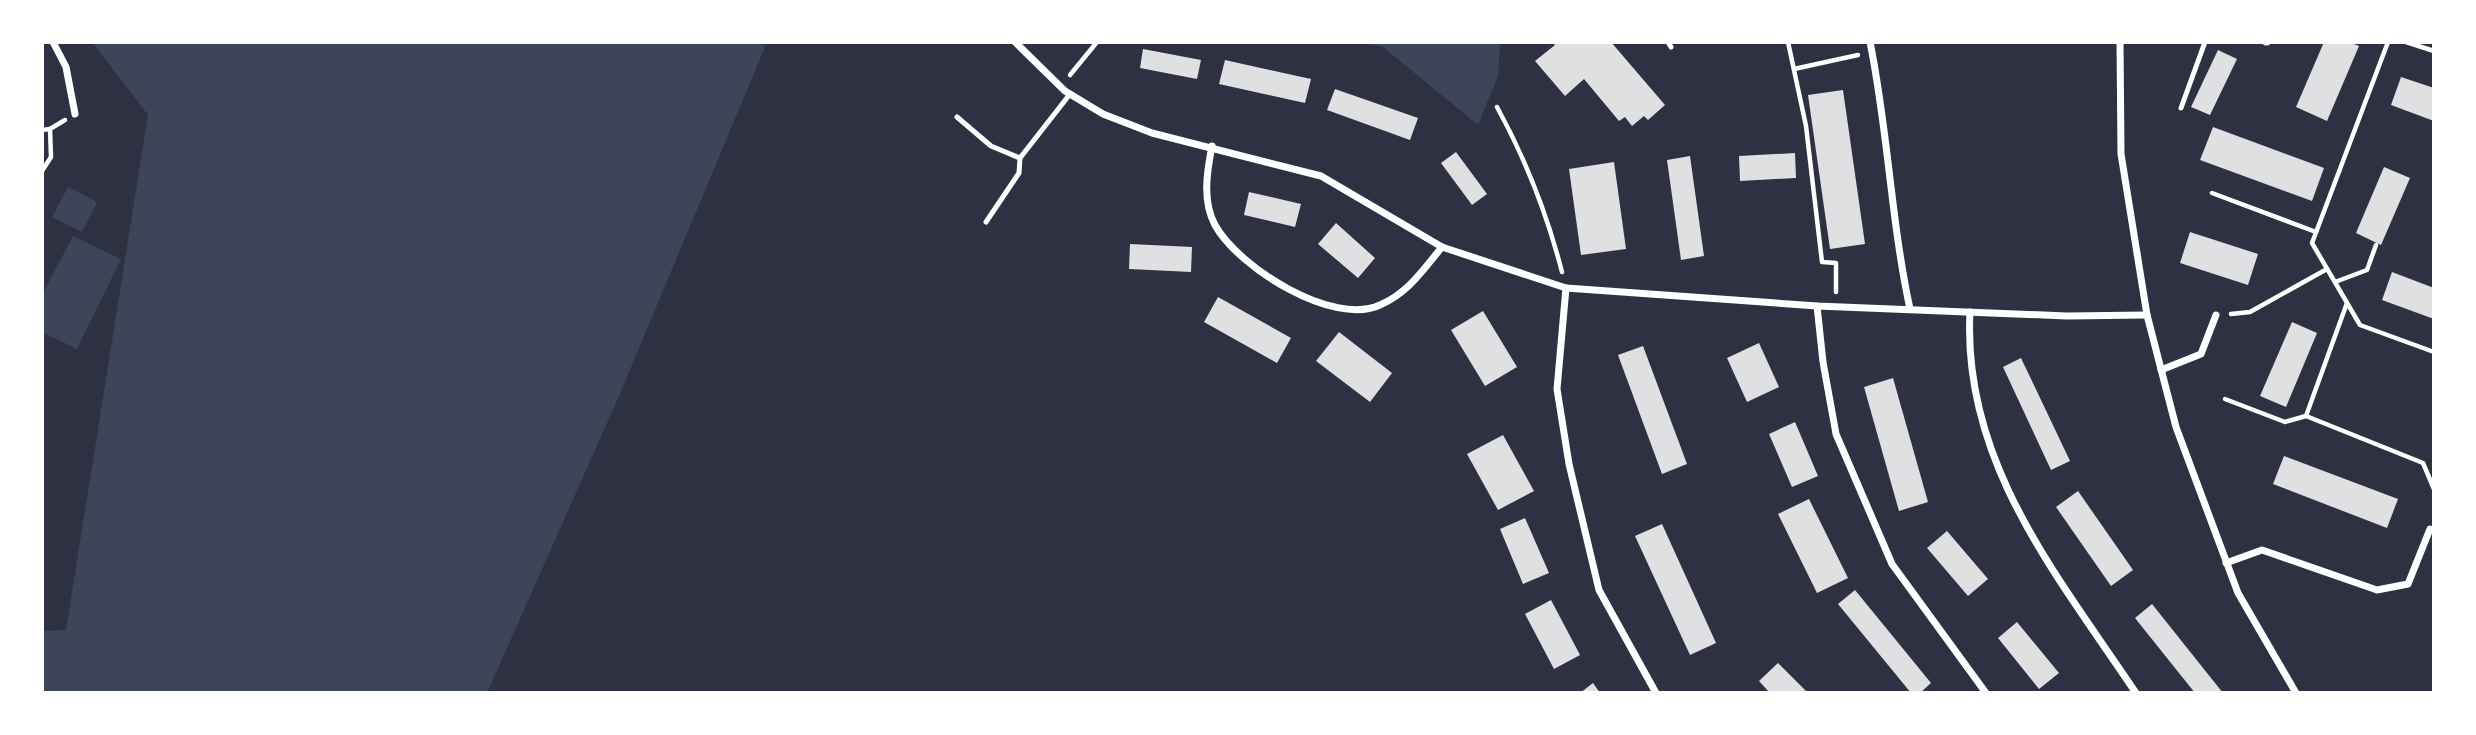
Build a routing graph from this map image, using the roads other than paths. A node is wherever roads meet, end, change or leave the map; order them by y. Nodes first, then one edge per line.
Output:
1 (53, 42) edge
2 (1015, 42) edge
3 (1870, 42) edge
4 (2120, 42) edge
5 (2205, 42) edge
6 (1070, 94) junction
7 (2181, 108) dead end
8 (75, 114) road end
9 (957, 117) dead end
10 (1212, 146) junction
11 (1020, 158) junction
12 (986, 222) dead end
13 (1442, 247) junction
14 (1566, 288) junction
15 (1817, 306) junction
16 (1910, 309) junction
17 (1970, 312) junction
18 (2147, 315) junction
19 (2216, 315) road end
20 (2161, 370) junction
21 (2430, 528) dead end
22 (2226, 563) junction
23 (1656, 693) edge
24 (1986, 693) edge
25 (2136, 693) edge
26 (2296, 693) edge

1 - 8 street
2 - 6 street
3 - 16 street
4 - 18 street
5 - 7 lane
6 - 10 street
6 - 11 lane
9 - 11 lane
10 - 13 street
10 - 13 street
11 - 12 lane
13 - 14 street
14 - 15 street
14 - 23 street
15 - 16 street
15 - 24 street
16 - 17 street
17 - 18 street
17 - 25 street
18 - 20 street
19 - 20 street
20 - 22 street
21 - 22 street
22 - 26 street

